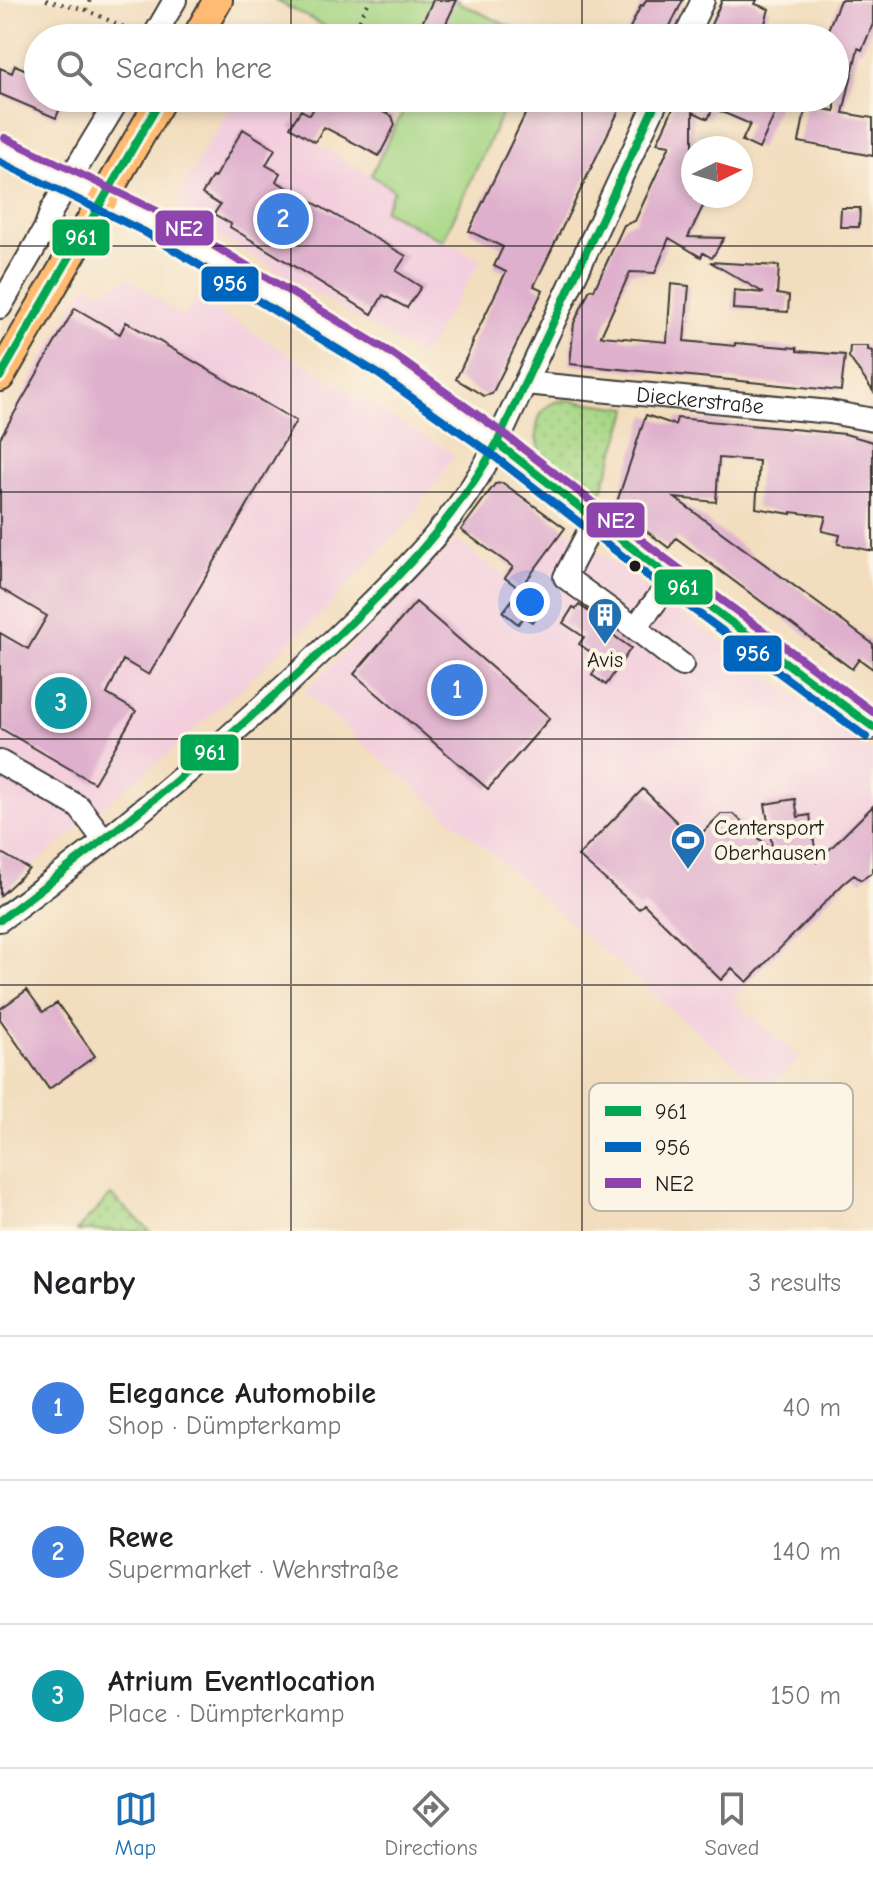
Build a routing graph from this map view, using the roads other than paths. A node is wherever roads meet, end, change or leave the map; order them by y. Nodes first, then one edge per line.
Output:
1 (175, 0) edge
2 (218, 0) edge
3 (703, 0) edge
4 (154, 24) edge
5 (204, 24) edge
6 (692, 24) edge
7 (110, 112) edge
8 (154, 112) edge
9 (651, 112) edge
10 (0, 149) edge
11 (68, 182) junction
12 (104, 199) junction
13 (0, 307) edge
14 (0, 377) edge
15 (525, 383) junction
16 (873, 420) edge
17 (497, 443) junction
18 (595, 520) junction
19 (673, 579) junction
20 (635, 628) junction
21 (682, 665) dead end
22 (873, 727) edge
23 (0, 762) edge
24 (104, 840) junction
25 (0, 920) edge

1 - 4 street
2 - 5 main road
3 - 6 street
7 - 11 street
8 - 12 main road
9 - 15 street
10 - 11 street
11 - 12 street
11 - 13 street
12 - 14 main road
12 - 17 street
15 - 16 street, Dieckerstraße
15 - 17 street
17 - 18 street
17 - 24 street
18 - 19 street
18 - 20 street
19 - 20 street
19 - 22 street
20 - 21 street
23 - 24 street
24 - 25 street

